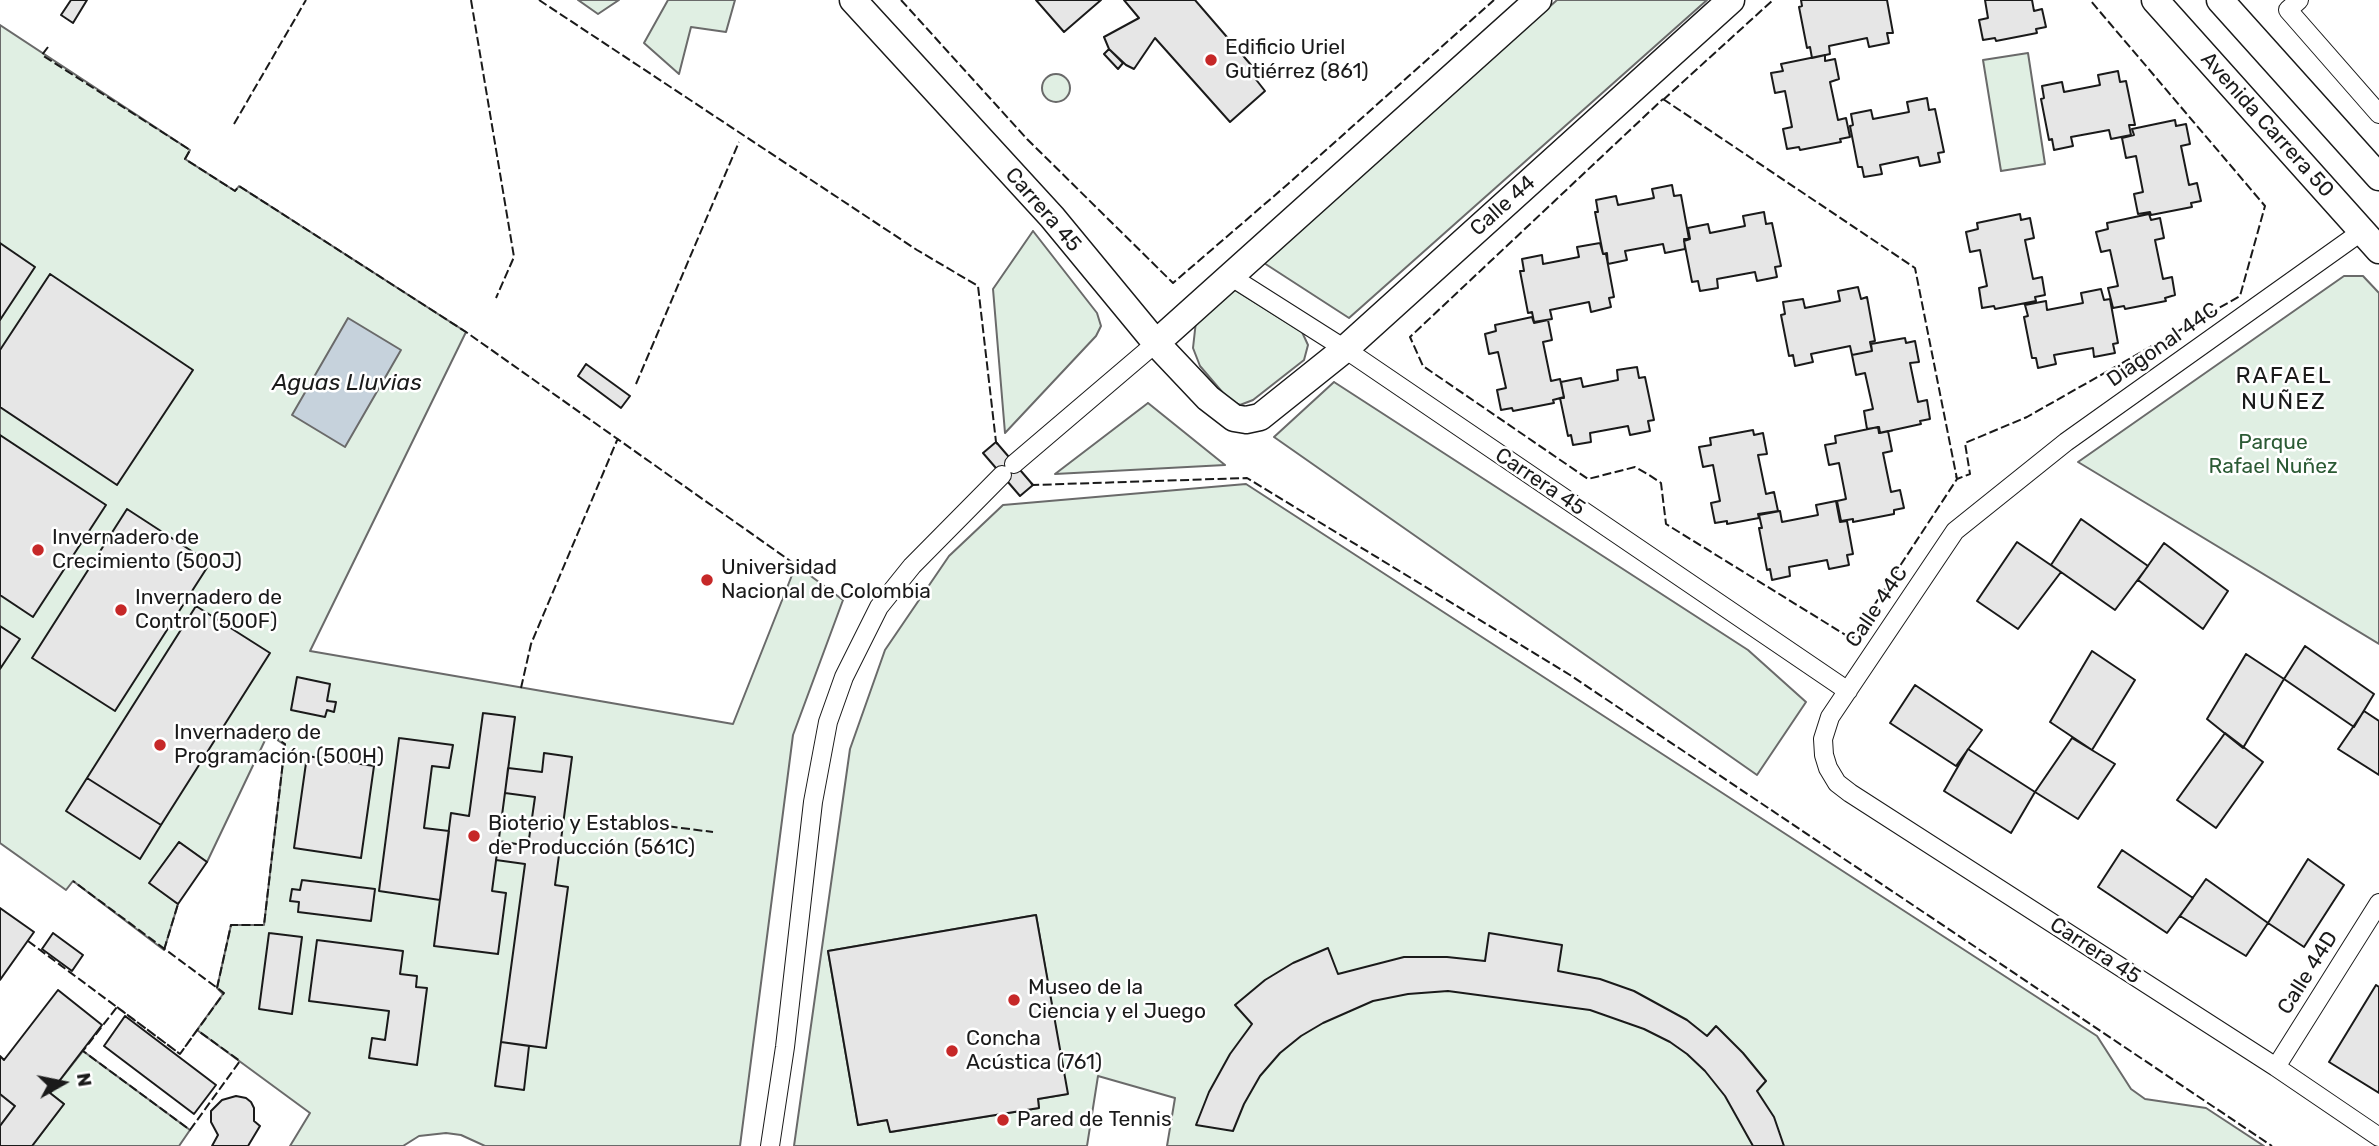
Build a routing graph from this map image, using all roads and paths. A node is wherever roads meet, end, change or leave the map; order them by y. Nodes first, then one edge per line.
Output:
1 (853, 0) edge
2 (1538, 0) edge
3 (1731, 0) edge
4 (2155, 0) edge
5 (2220, 0) edge
6 (2293, 5) edge
7 (2379, 114) edge
8 (2379, 177) edge
9 (2370, 241) edge
10 (1230, 276) junction
11 (1156, 343) junction
12 (1345, 348) junction
13 (1272, 408) joint
14 (1993, 499) joint
15 (1848, 691) junction
16 (1824, 755) joint
17 (2379, 903) edge
18 (2276, 1067) junction
19 (2379, 1137) edge
20 (770, 1146) edge

1 - 11 street, Carrera 45
2 - 10 street
3 - 12 street, Calle 44
4 - 9 street, Avenida Carrera 50
5 - 8 street
6 - 7 street
9 - 14 street, Diagonal 44C
10 - 11 street
10 - 12 street, Carrera 45
11 - 13 street, Carrera 45
11 - 20 street
12 - 13 street, Calle 44
12 - 15 street, Carrera 45
14 - 15 street, Calle 44C
15 - 16 street, Calle 44C
16 - 18 street, Carrera 45
17 - 18 street, Calle 44D
18 - 19 street, Carrera 45

